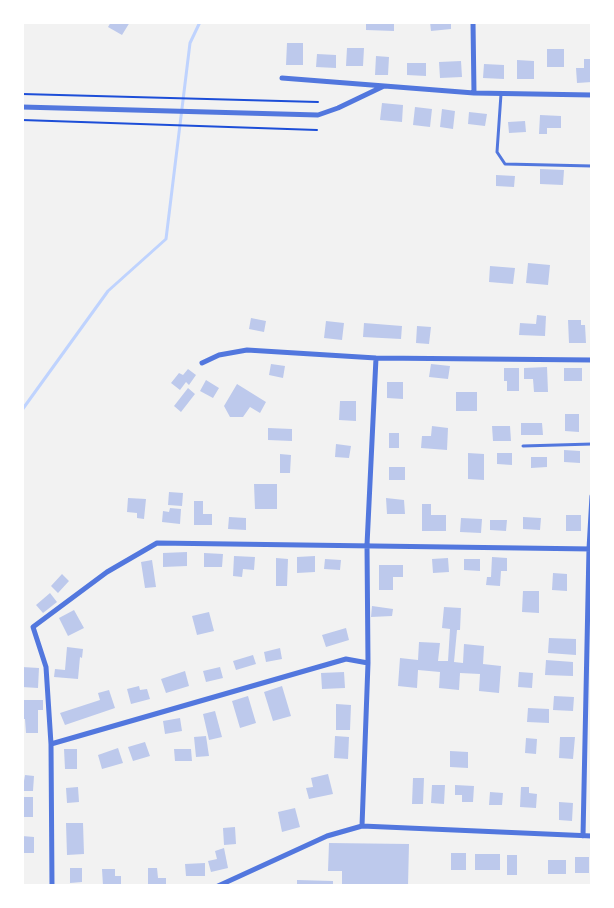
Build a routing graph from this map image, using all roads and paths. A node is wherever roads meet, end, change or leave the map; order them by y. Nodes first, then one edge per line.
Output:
1 (473, 22) edge
2 (282, 78) dead end
3 (384, 86) junction
4 (474, 93) junction
5 (22, 94) edge
6 (501, 94) junction
7 (592, 95) edge
8 (318, 102) dead end
9 (22, 107) edge
10 (22, 120) edge
11 (317, 130) dead end
12 (592, 166) edge
13 (376, 358) junction
14 (592, 360) edge
15 (202, 363) dead end
16 (592, 444) edge
17 (523, 446) dead end
18 (592, 496) edge
19 (367, 545) junction
20 (590, 549) edge
21 (368, 663) junction
22 (51, 744) junction
23 (362, 826) junction
24 (583, 836) junction
25 (592, 836) edge
26 (52, 886) edge
27 (218, 886) edge

1 - 4 street
2 - 3 street
3 - 4 street
3 - 9 street
4 - 6 street
5 - 8 path
6 - 7 street
6 - 12 lane
10 - 11 path
13 - 14 street
13 - 15 street
13 - 19 street
16 - 17 lane
18 - 20 street
19 - 20 street
19 - 21 street
19 - 22 street
20 - 24 street
21 - 22 street
21 - 23 street
22 - 26 street
23 - 24 street
23 - 27 street
24 - 25 street

